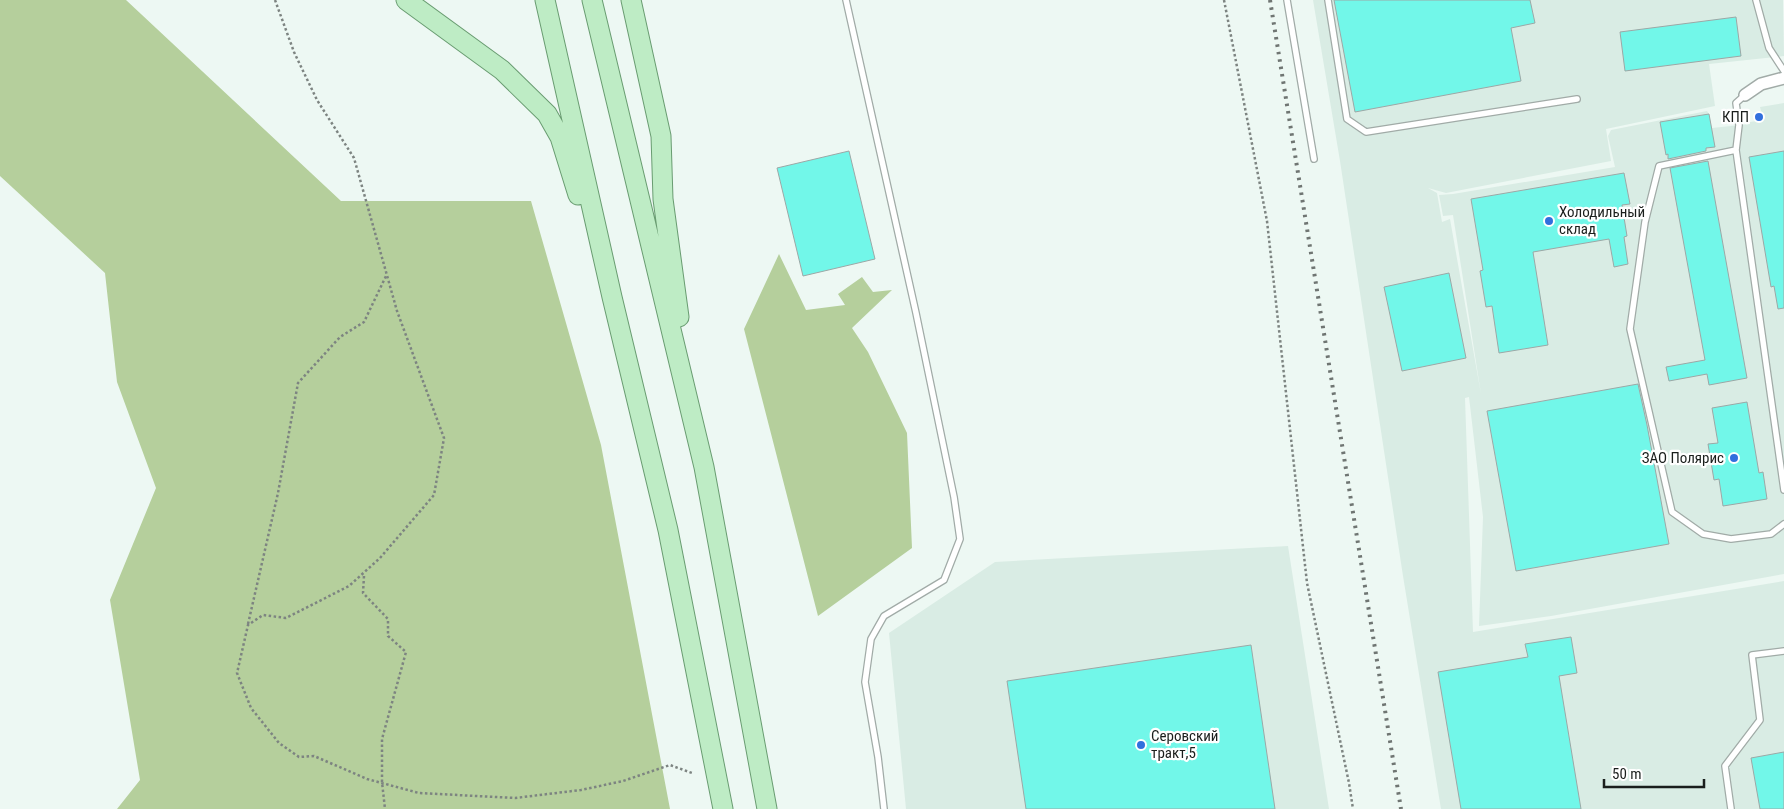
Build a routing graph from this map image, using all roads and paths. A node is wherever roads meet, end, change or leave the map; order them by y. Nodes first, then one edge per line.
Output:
1 (275, 0) edge
2 (406, 0) edge
3 (546, 0) edge
4 (592, 0) edge
5 (631, 0) edge
6 (846, 0) edge
7 (1224, 0) edge
8 (1287, 0) edge
9 (1328, 0) edge
10 (1756, 0) edge
11 (1784, 70) edge
12 (1784, 78) edge
13 (1745, 95) joint
14 (1577, 99) dead end
15 (1736, 150) junction
16 (1314, 159) dead end
17 (386, 275) junction
18 (612, 297) junction
19 (704, 466) junction
20 (1784, 490) edge
21 (1784, 524) edge
22 (364, 576) dead end
23 (248, 625) junction
24 (1784, 651) edge
25 (692, 773) dead end
26 (382, 782) junction
27 (385, 809) edge
28 (723, 809) edge
29 (767, 809) edge
30 (884, 809) edge
31 (1353, 809) edge
32 (1731, 809) edge

1 - 17 path
2 - 18 main road
3 - 18 main road
4 - 19 main road
5 - 19 main road
6 - 30 lane
7 - 31 path
8 - 16 lane
9 - 14 lane
10 - 11 lane
12 - 13 street
13 - 15 lane
15 - 20 lane
15 - 21 lane
17 - 23 path
17 - 23 path
18 - 28 main road
19 - 29 main road
22 - 26 path
23 - 26 path
24 - 32 lane
25 - 26 path
26 - 27 path

